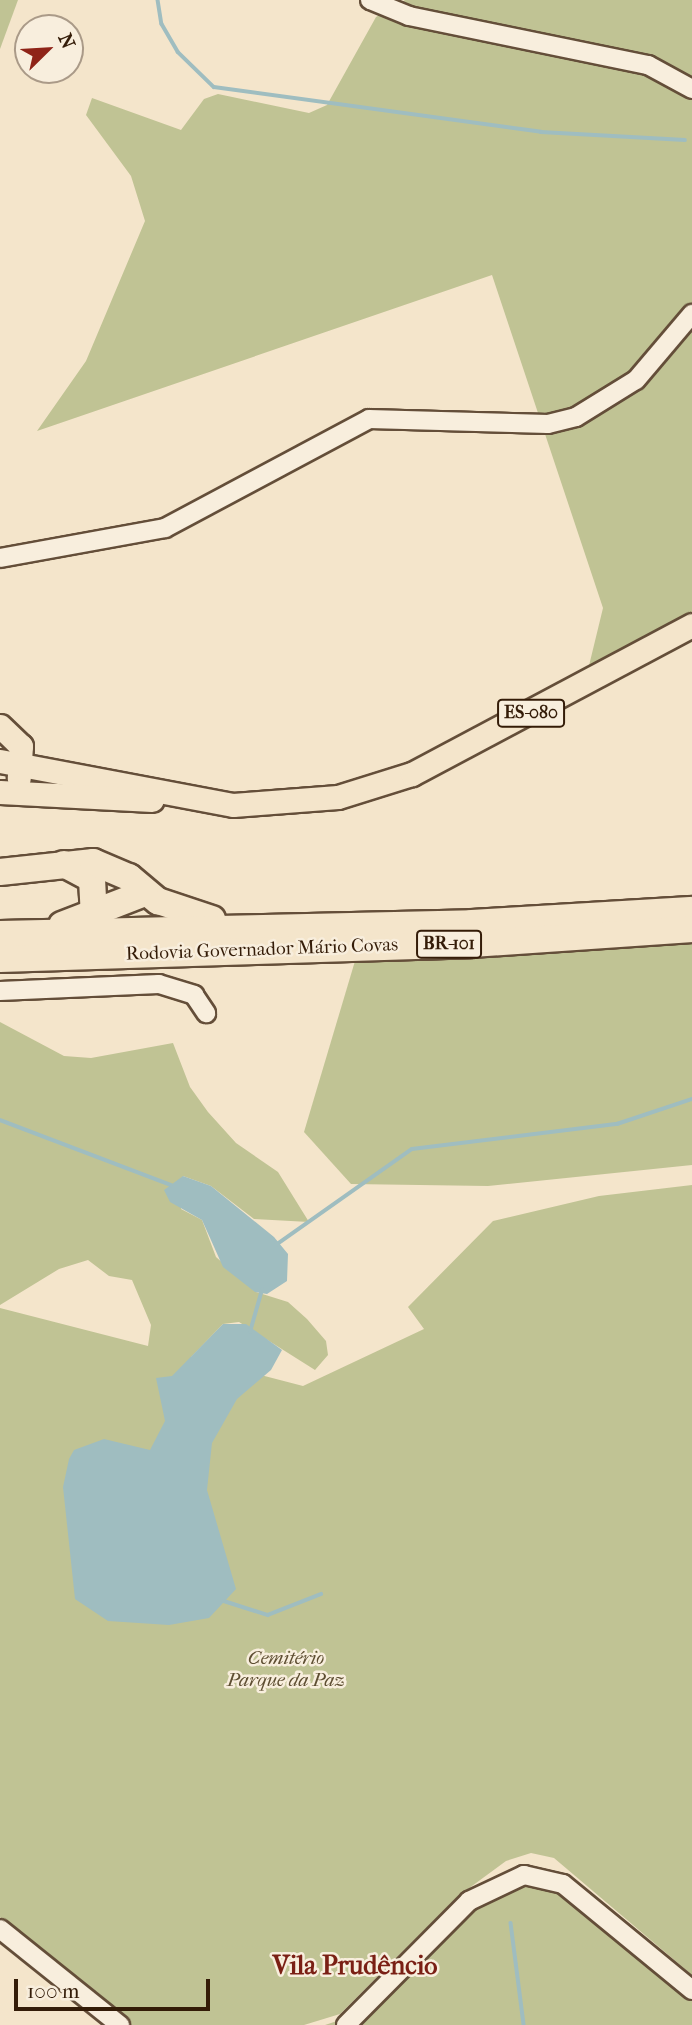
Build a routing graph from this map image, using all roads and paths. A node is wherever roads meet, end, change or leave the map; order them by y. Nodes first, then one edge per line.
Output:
1 (370, 0) edge
2 (692, 89) edge
3 (692, 314) edge
4 (0, 558) edge
5 (692, 625) edge
6 (0, 726) edge
7 (22, 756) junction
8 (0, 761) edge
9 (2, 792) edge
10 (179, 796) junction
11 (62, 863) junction
12 (0, 872) edge
13 (151, 897) junction
14 (692, 910) edge
15 (94, 912) junction
16 (248, 927) junction
17 (166, 928) junction
18 (692, 929) edge
19 (46, 932) junction
20 (0, 934) edge
21 (0, 957) edge
22 (0, 991) edge
23 (206, 1013) dead end
24 (0, 1929) edge
25 (692, 1990) edge
26 (120, 2025) edge
27 (346, 2025) edge

1 - 2 street
3 - 4 street
5 - 10 main road, ES-080
6 - 7 main road
7 - 8 main road
7 - 9 main road
7 - 10 main road, ES-080
9 - 10 main road
11 - 12 highway
11 - 13 highway
11 - 15 highway
13 - 15 highway
13 - 16 highway
13 - 17 highway
14 - 16 highway, Rodovia Governador Mário Covas / BR-101
15 - 19 highway
16 - 17 highway, Rodovia Governador Mário Covas / BR-101
17 - 19 highway, Rodovia Governador Mário Covas / BR-101
17 - 21 highway
18 - 21 highway, Rodovia Governador Mário Covas / BR-101
19 - 20 highway, Rodovia Governador Mário Covas / BR-101
22 - 23 street
24 - 26 street
25 - 27 street

